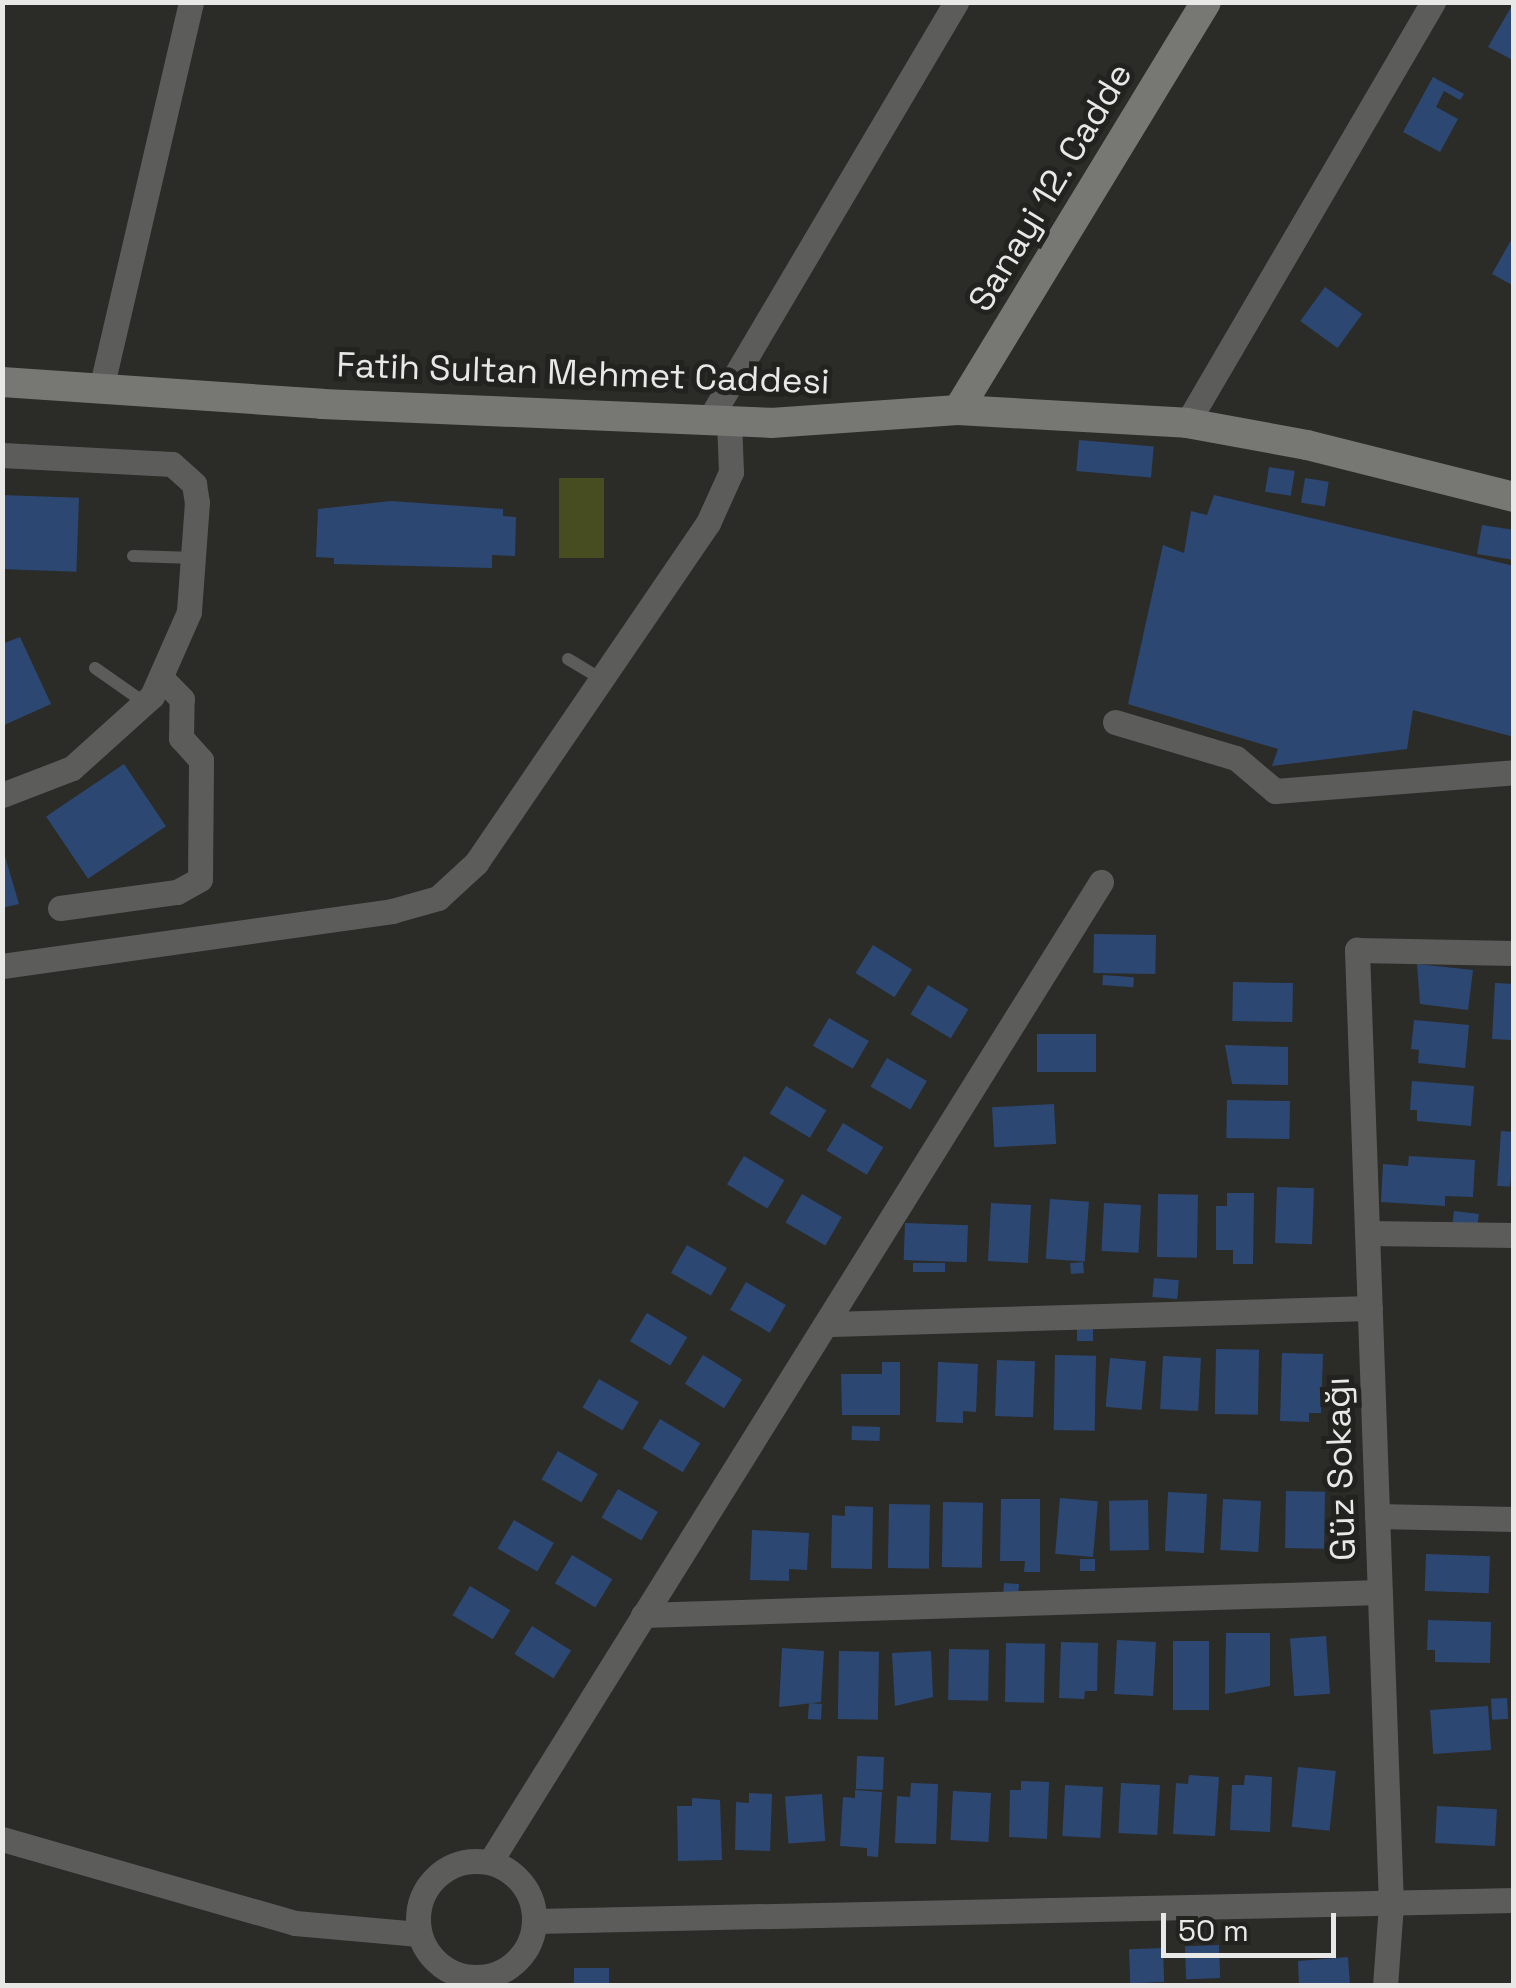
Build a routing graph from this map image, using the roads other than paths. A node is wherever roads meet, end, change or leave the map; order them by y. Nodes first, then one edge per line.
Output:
1 (191, 2) edge
2 (956, 2) edge
3 (1206, 2) edge
4 (1433, 2) edge
5 (2, 382) edge
6 (102, 389) junction
7 (958, 410) junction
8 (719, 421) junction
9 (1187, 423) junction
10 (2, 455) edge
11 (1514, 498) edge
12 (133, 556) dead end
13 (194, 558) junction
14 (568, 658) dead end
15 (95, 668) dead end
16 (162, 680) junction
17 (601, 680) junction
18 (144, 703) junction
19 (1116, 722) dead end
20 (1514, 772) edge
21 (2, 795) edge
22 (1100, 882) dead end
23 (60, 908) dead end
24 (1514, 953) edge
25 (2, 966) edge
26 (1367, 1233) junction
27 (1514, 1236) edge
28 (1370, 1308) junction
29 (830, 1324) junction
30 (1377, 1516) junction
31 (1514, 1519) edge
32 (1380, 1592) junction
33 (644, 1615) junction
34 (2, 1840) edge
35 (490, 1862) junction
36 (1514, 1900) edge
37 (1391, 1905) junction
38 (535, 1921) junction
39 (419, 1934) junction
40 (487, 1981) edge
41 (1385, 1986) edge

1 - 6 street
2 - 8 street
3 - 7 main road, Sanayi 12. Cadde
4 - 9 street
5 - 6 main road, Fatih Sultan Mehmet Caddesi
6 - 8 main road, Fatih Sultan Mehmet Caddesi
7 - 8 main road, Fatih Sultan Mehmet Caddesi
7 - 9 main road, Fatih Sultan Mehmet Caddesi
8 - 17 street
9 - 11 main road, Fatih Sultan Mehmet Caddesi
10 - 13 street
12 - 13 lane
13 - 16 street
14 - 17 lane
15 - 18 lane
16 - 18 street
16 - 23 street
17 - 25 street
18 - 21 street
19 - 20 street
22 - 29 street
24 - 26 street, Güz Sokağı
26 - 27 street
26 - 28 street, Güz Sokağı
28 - 29 street
28 - 30 street, Güz Sokağı
29 - 33 street
30 - 31 street
30 - 32 street, Güz Sokağı
32 - 33 street
32 - 37 street, Güz Sokağı
33 - 35 street
34 - 39 street
35 - 38 street
35 - 39 street
36 - 37 street
37 - 38 street
37 - 41 street, Güz Sokağı
38 - 40 street
39 - 40 street

